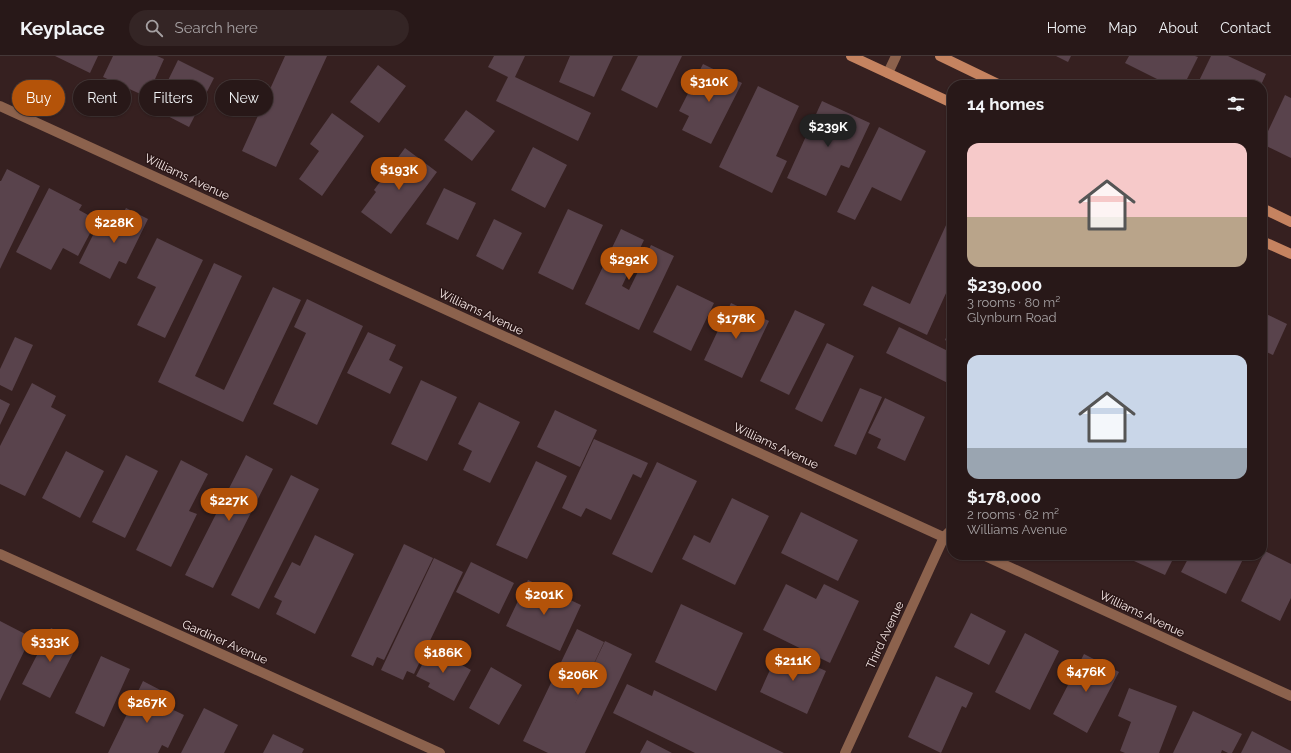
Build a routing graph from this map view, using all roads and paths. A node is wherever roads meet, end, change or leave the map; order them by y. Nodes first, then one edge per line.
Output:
1 (851, 56) edge
2 (896, 56) edge
3 (940, 56) edge
4 (888, 73) junction
5 (990, 80) edge
6 (947, 101) edge
7 (0, 106) edge
8 (1267, 210) edge
9 (1291, 222) edge
10 (1267, 244) edge
11 (1291, 254) edge
12 (947, 539) edge
13 (947, 541) edge
14 (0, 554) edge
15 (994, 560) edge
16 (1291, 696) edge
17 (440, 753) edge
18 (844, 753) edge

1 - 4 main road
2 - 4 street
3 - 5 main road
4 - 6 main road
7 - 12 street, Williams Avenue
8 - 9 main road
10 - 11 main road
13 - 18 street, Third Avenue
14 - 17 street, Gardiner Avenue
15 - 16 street, Williams Avenue

